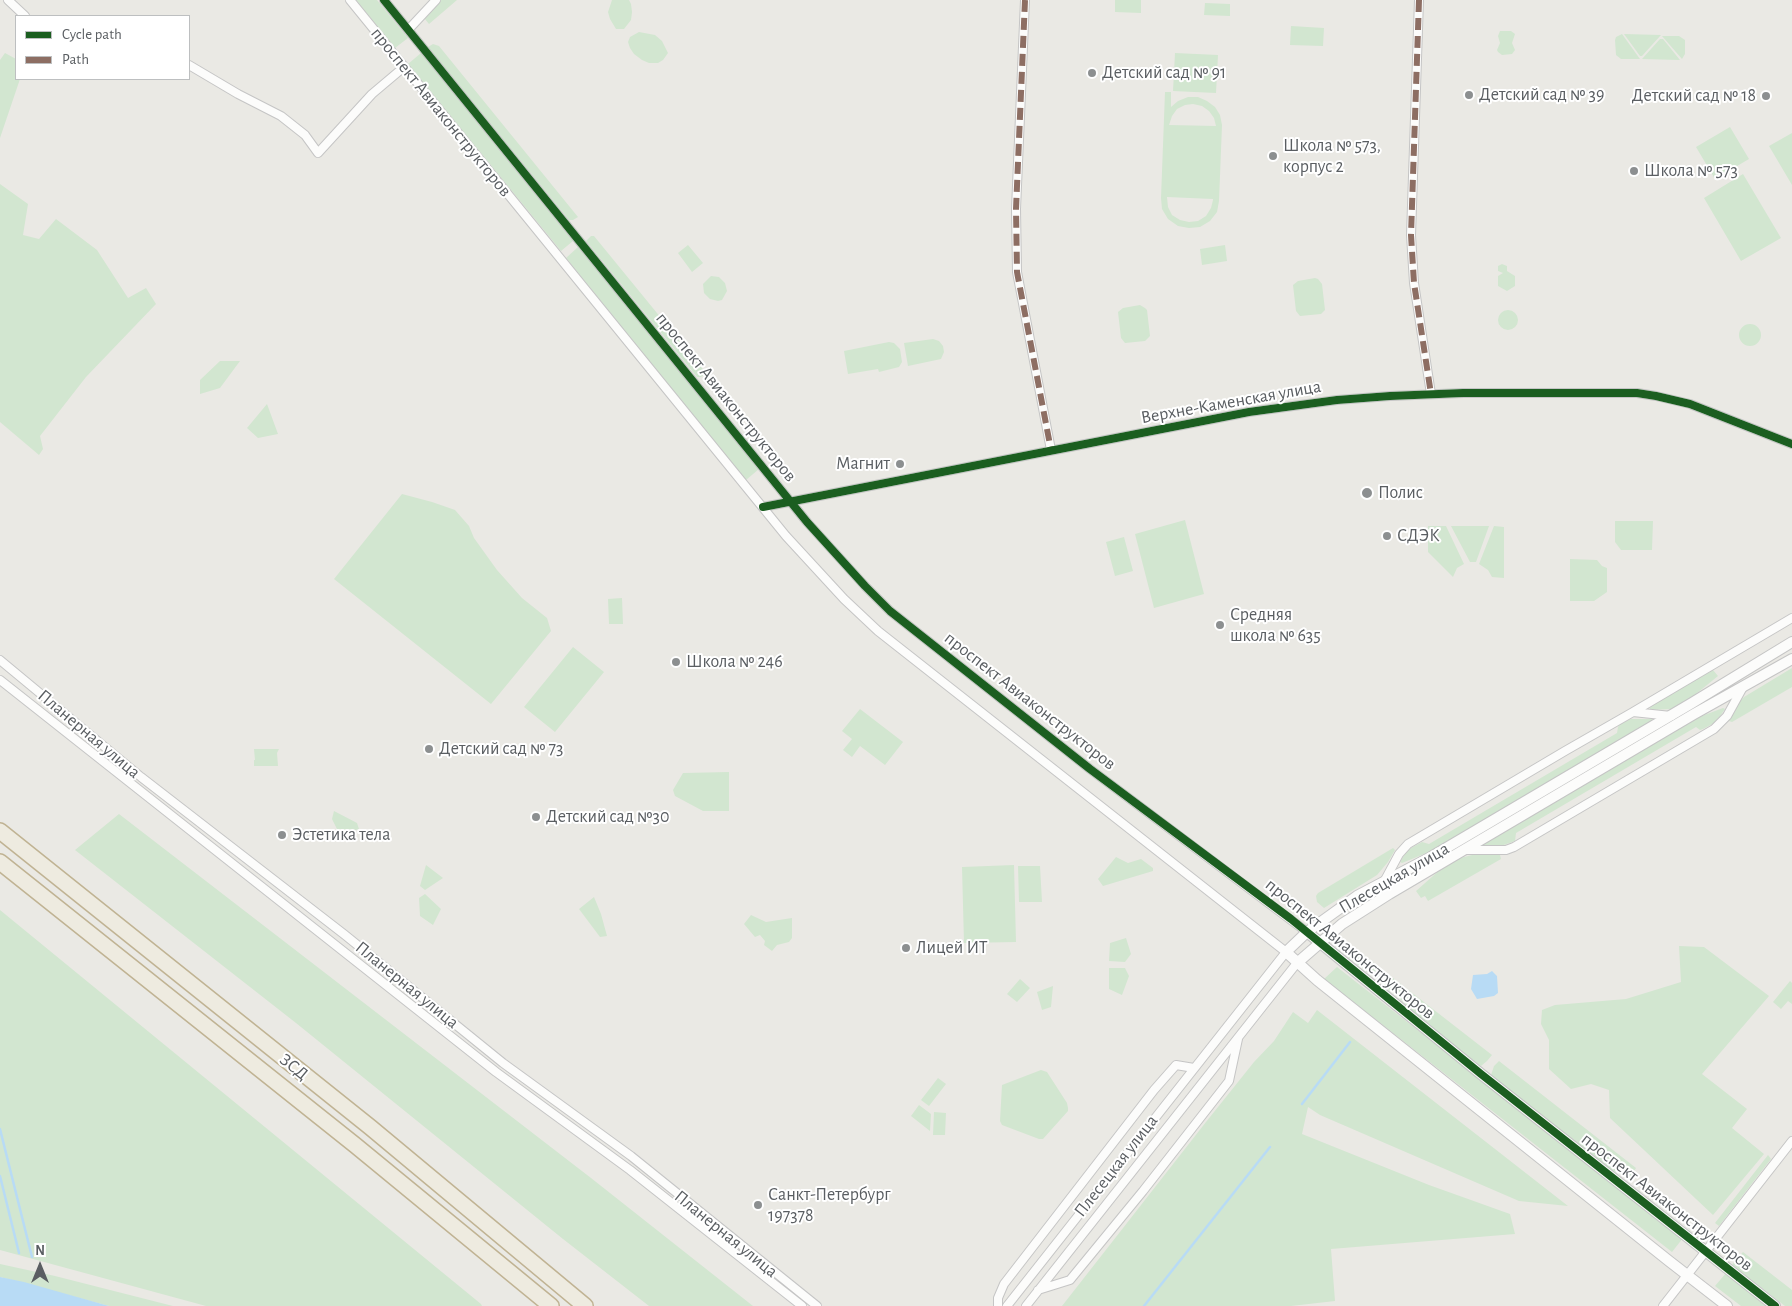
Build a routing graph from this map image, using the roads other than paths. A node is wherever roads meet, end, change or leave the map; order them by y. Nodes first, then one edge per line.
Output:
1 (8, 0) edge
2 (350, 0) edge
3 (384, 0) edge
4 (436, 0) edge
5 (1025, 0) edge
6 (1419, 0) edge
7 (24, 15) edge
8 (408, 30) junction
9 (190, 66) edge
10 (404, 67) junction
11 (1431, 394) junction
12 (1792, 444) edge
13 (1051, 450) junction
14 (792, 501) junction
15 (763, 507) junction
16 (1792, 618) edge
17 (1792, 642) edge
18 (1792, 658) edge
19 (0, 660) edge
20 (0, 680) edge
21 (1743, 687) junction
22 (1633, 712) junction
23 (1670, 716) junction
24 (0, 831) edge
25 (1462, 850) junction
26 (0, 862) edge
27 (1385, 880) junction
28 (1307, 932) junction
29 (1321, 943) junction
30 (1286, 952) junction
31 (1297, 963) junction
32 (1238, 1038) junction
33 (1194, 1068) junction
34 (1792, 1141) edge
35 (1706, 1252) junction
36 (1687, 1275) junction
37 (1038, 1290) junction
38 (551, 1306) edge
39 (585, 1306) edge
40 (802, 1306) edge
41 (817, 1306) edge
42 (998, 1306) edge
43 (1006, 1306) edge
44 (1026, 1306) edge
45 (1663, 1306) edge
46 (1727, 1306) edge
47 (1775, 1306) edge

1 - 7 street
2 - 10 street, проспект Авиаконструкторов
3 - 8 street, проспект Авиаконструкторов
4 - 8 street
5 - 13 street
6 - 11 street
8 - 14 street, проспект Авиаконструкторов
9 - 10 street
10 - 15 street, проспект Авиаконструкторов
11 - 12 street, Верхне-Каменская улица
11 - 13 street, Верхне-Каменская улица
13 - 14 street, Верхне-Каменская улица
14 - 15 street, Верхне-Каменская улица
14 - 28 street, проспект Авиаконструкторов
15 - 30 street, проспект Авиаконструкторов
16 - 22 street
17 - 23 street, Плесецкая улица
18 - 21 street, Плесецкая улица
19 - 41 street, Планерная улица
20 - 40 street, Планерная улица
21 - 25 street, Плесецкая улица
21 - 25 street
22 - 23 street
22 - 27 street
23 - 27 street, Плесецкая улица
24 - 39 highway, ЗСД
25 - 29 street, Плесецкая улица
26 - 38 highway, ЗСД
27 - 28 street, Плесецкая улица
28 - 29 street, проспект Авиаконструкторов
28 - 30 street, Плесецкая улица
29 - 31 street, Плесецкая улица
29 - 35 street, проспект Авиаконструкторов
30 - 31 street, проспект Авиаконструкторов
30 - 33 street, Плесецкая улица
31 - 32 street, Плесецкая улица
31 - 36 street, проспект Авиаконструкторов
32 - 37 street, Плесецкая улица
32 - 37 street
33 - 42 street
33 - 43 street, Плесецкая улица
34 - 35 street
35 - 36 street
35 - 47 street, проспект Авиаконструкторов
36 - 45 street
36 - 46 street, проспект Авиаконструкторов
37 - 44 street, Плесецкая улица

